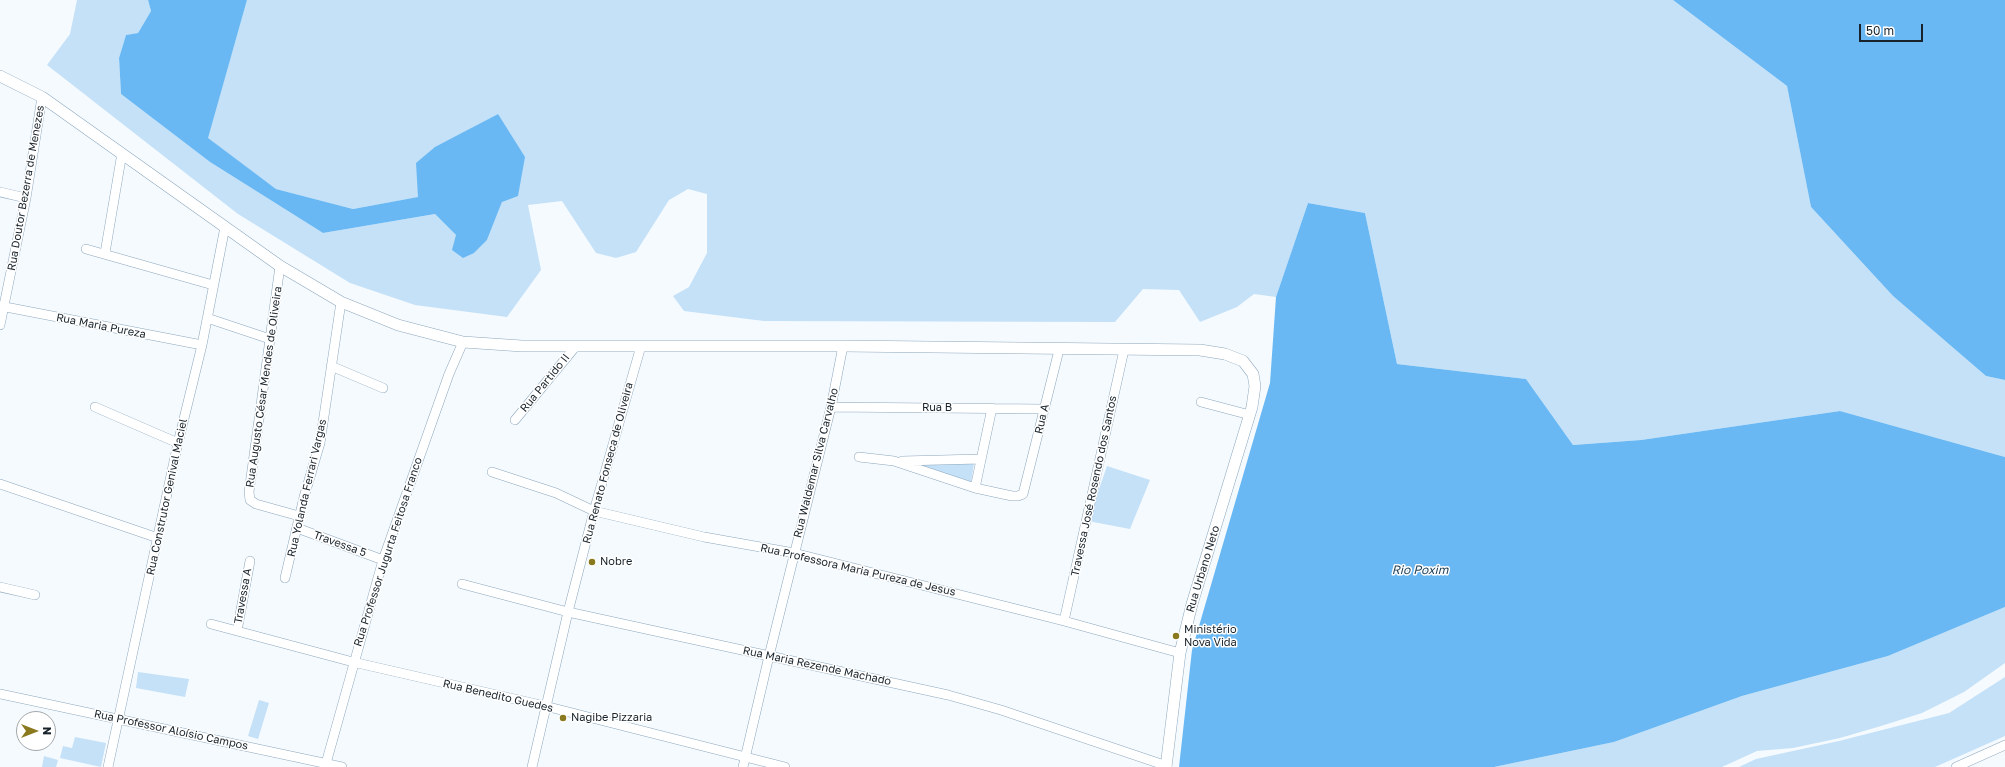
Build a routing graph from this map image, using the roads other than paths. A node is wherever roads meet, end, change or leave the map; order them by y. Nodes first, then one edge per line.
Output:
1 (0, 76) edge
2 (42, 97) junction
3 (122, 153) junction
4 (0, 192) edge
5 (26, 198) junction
6 (225, 227) junction
7 (86, 249) dead end
8 (104, 254) junction
9 (280, 266) junction
10 (213, 285) junction
11 (341, 302) junction
12 (2, 307) edge
13 (207, 318) junction
14 (0, 325) edge
15 (270, 339) junction
16 (463, 342) junction
17 (202, 345) junction
18 (576, 346) junction
19 (641, 346) junction
20 (843, 346) junction
21 (1058, 350) junction
22 (1124, 350) junction
23 (331, 366) junction
24 (383, 388) dead end
25 (1201, 402) dead end
26 (95, 407) dead end
27 (831, 407) junction
28 (992, 408) junction
29 (1044, 409) junction
30 (1250, 415) junction
31 (515, 420) dead end
32 (178, 443) junction
33 (859, 457) dead end
34 (980, 459) junction
35 (894, 461) junction
36 (492, 472) dead end
37 (0, 484) edge
38 (975, 488) junction
39 (594, 511) junction
40 (299, 516) junction
41 (297, 528) junction
42 (158, 538) junction
43 (794, 553) junction
44 (383, 560) junction
45 (250, 561) dead end
46 (285, 578) dead end
47 (462, 584) dead end
48 (0, 587) edge
49 (35, 595) dead end
50 (568, 612) junction
51 (1064, 621) junction
52 (211, 624) dead end
53 (237, 631) junction
54 (1180, 654) junction
55 (768, 656) junction
56 (353, 662) junction
57 (0, 694) edge
58 (545, 706) junction
59 (117, 719) junction
60 (2005, 745) edge
61 (745, 758) junction
62 (326, 765) edge
63 (1167, 766) edge
64 (1960, 766) edge
65 (108, 767) edge
66 (342, 767) edge
67 (532, 767) edge
68 (743, 767) edge
69 (785, 767) edge

1 - 2 street
2 - 3 street
2 - 5 street, Rua Doutor Bezerra de Menezes
3 - 6 street
3 - 8 street
4 - 5 street
5 - 12 street, Rua Doutor Bezerra de Menezes
6 - 9 street
6 - 10 street, Rua Construtor Genival Maciel
7 - 8 street
8 - 10 street
9 - 11 street
9 - 15 street, Rua Augusto César Mendes de Oliveira
10 - 13 street, Rua Construtor Genival Maciel
11 - 16 street
11 - 23 street, Rua Yolanda Ferrari Vargas
12 - 14 street, Rua Doutor Bezerra de Menezes
12 - 17 street, Rua Maria Pureza
13 - 15 street
13 - 17 street, Rua Construtor Genival Maciel
15 - 40 street, Rua Augusto César Mendes de Oliveira
16 - 18 street
16 - 44 street, Rua Professor Jugurta Feitosa Franco
17 - 32 street, Rua Construtor Genival Maciel
18 - 19 street
18 - 31 street, Rua Partido II
19 - 20 street
19 - 39 street, Rua Renato Fonseca de Oliveira
20 - 21 street
20 - 27 street, Rua Waldemar Silva Carvalho
21 - 22 street
21 - 29 street, Rua A
22 - 30 street, Rua Urbano Neto
22 - 51 street, Travessa José Rosendo dos Santos
23 - 24 street
23 - 40 street, Rua Yolanda Ferrari Vargas
25 - 30 street
26 - 32 street
27 - 28 street, Rua B
27 - 43 street, Rua Waldemar Silva Carvalho
28 - 29 street, Rua B
28 - 34 street
29 - 38 street, Rua A
30 - 54 street, Rua Urbano Neto
32 - 42 street, Rua Construtor Genival Maciel
33 - 35 street
34 - 35 street
34 - 38 street
35 - 38 street
36 - 39 street, Rua Professora Maria Pureza de Jesus
37 - 42 street
39 - 43 street, Rua Professora Maria Pureza de Jesus
39 - 50 street, Rua Renato Fonseca de Oliveira
40 - 41 street, Rua Yolanda Ferrari Vargas
41 - 44 street, Travessa 5
41 - 46 street, Rua Yolanda Ferrari Vargas
42 - 59 street, Rua Construtor Genival Maciel
43 - 51 street, Rua Professora Maria Pureza de Jesus
43 - 55 street, Rua Waldemar Silva Carvalho
44 - 56 street, Rua Professor Jugurta Feitosa Franco
45 - 53 street, Travessa A
47 - 50 street, Rua Maria Rezende Machado
48 - 49 street
50 - 55 street, Rua Maria Rezende Machado
50 - 58 street, Rua Renato Fonseca de Oliveira
51 - 54 street, Rua Professora Maria Pureza de Jesus
52 - 53 street, Rua Benedito Guedes
53 - 56 street, Rua Benedito Guedes
54 - 63 street, Rua Urbano Neto
55 - 61 street, Rua Waldemar Silva Carvalho
55 - 63 street, Rua Maria Rezende Machado
56 - 58 street, Rua Benedito Guedes
56 - 62 street, Rua Professor Jugurta Feitosa Franco
57 - 59 street, Rua Professor Aloísio Campos
58 - 61 street, Rua Benedito Guedes
58 - 67 street, Rua Renato Fonseca de Oliveira
59 - 62 street, Rua Professor Aloísio Campos
59 - 65 street, Rua Construtor Genival Maciel
60 - 64 street
61 - 68 street, Rua Waldemar Silva Carvalho
61 - 69 street, Rua Benedito Guedes
62 - 66 street, Rua Professor Aloísio Campos

